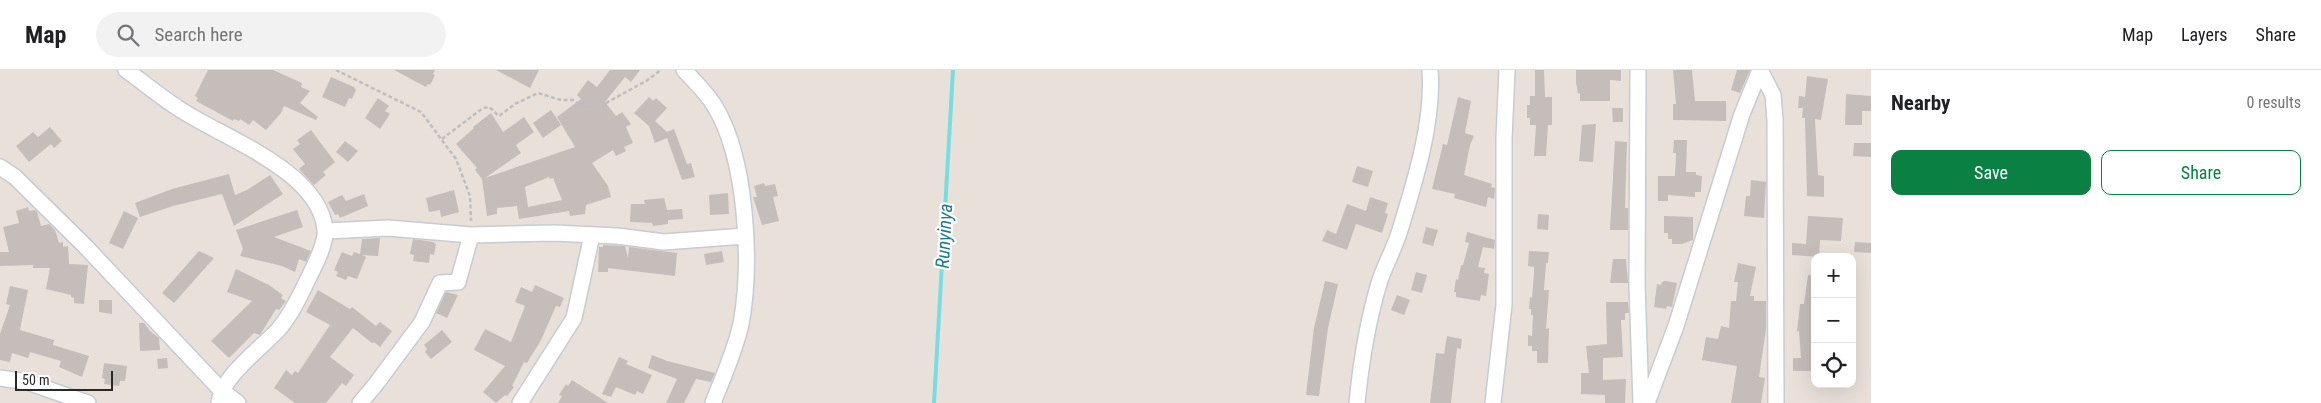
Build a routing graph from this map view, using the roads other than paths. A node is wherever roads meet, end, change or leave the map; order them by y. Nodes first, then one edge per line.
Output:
1 (126, 70) edge
2 (684, 70) edge
3 (1430, 70) edge
4 (1506, 70) edge
5 (1638, 70) edge
6 (0, 167) edge
7 (326, 231) junction
8 (471, 235) junction
9 (592, 235) junction
10 (745, 236) junction
11 (0, 378) edge
12 (219, 399) edge
13 (88, 403) edge
14 (238, 403) edge
15 (360, 403) edge
16 (520, 403) edge
17 (713, 403) edge
18 (1357, 403) edge
19 (1493, 403) edge
20 (1641, 403) edge
21 (1647, 403) edge
22 (1776, 403) edge

1 - 7 street
2 - 10 street
3 - 18 street
4 - 19 street
5 - 20 street
6 - 12 street
7 - 8 street
7 - 12 street
8 - 9 street
8 - 15 street
9 - 10 street
9 - 16 street
10 - 17 street
11 - 13 street
12 - 14 street
21 - 22 street

